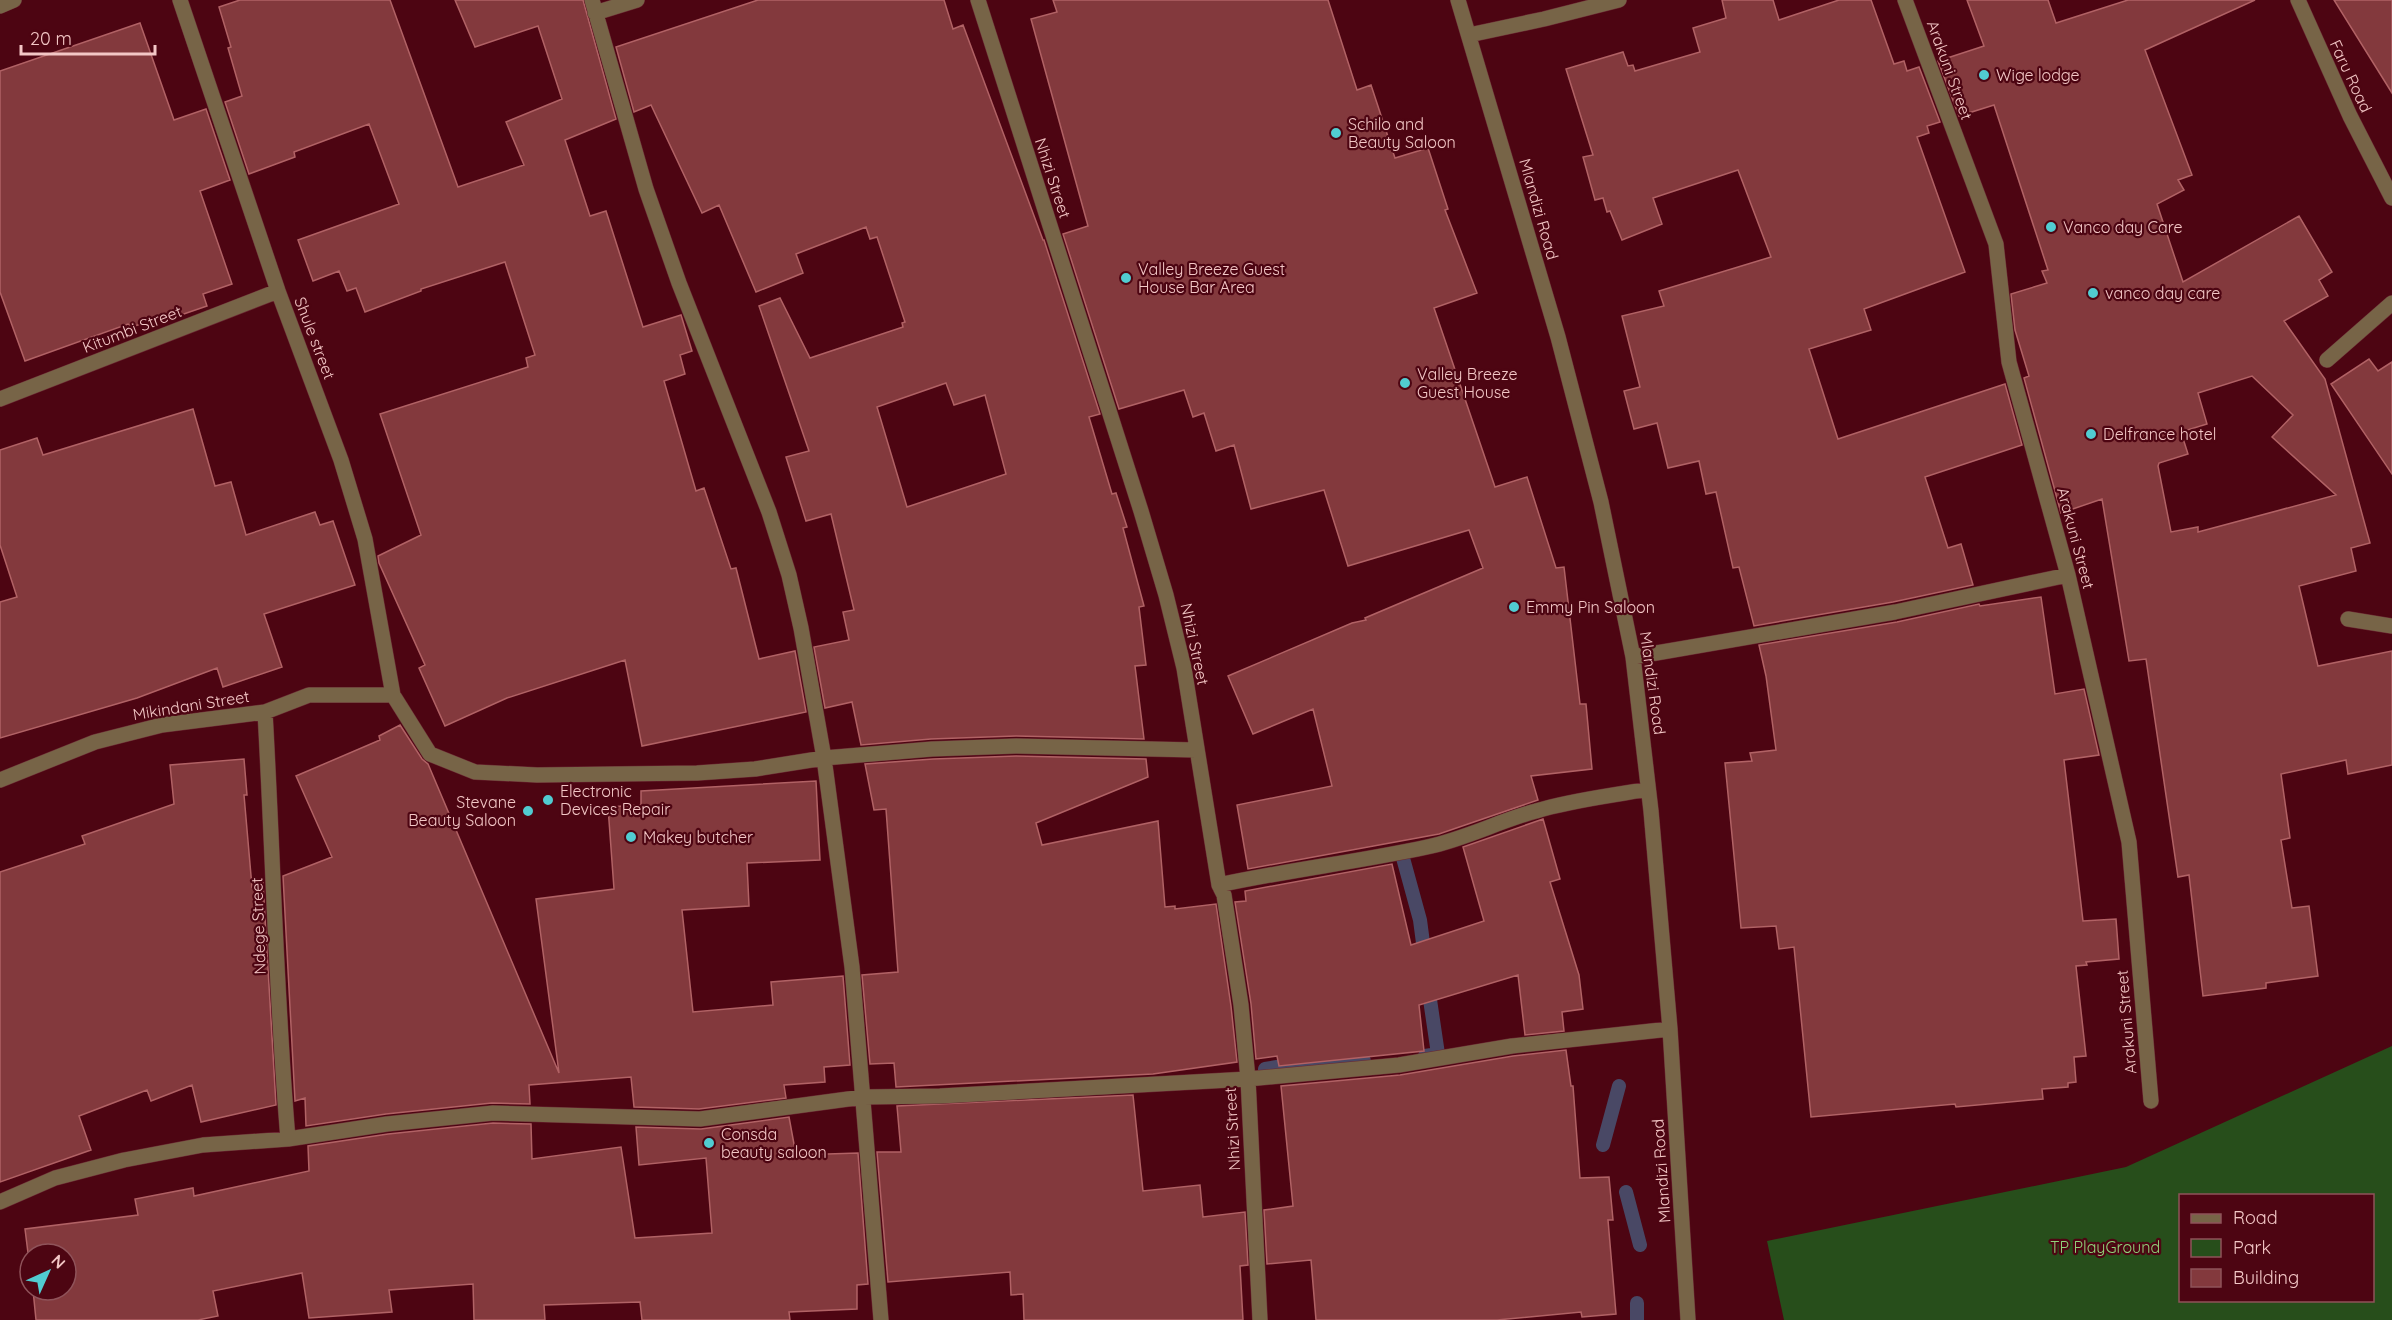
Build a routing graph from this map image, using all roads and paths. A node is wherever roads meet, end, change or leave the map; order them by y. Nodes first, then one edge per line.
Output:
1 (14, 0) edge
2 (180, 0) edge
3 (637, 0) edge
4 (978, 0) edge
5 (1458, 0) edge
6 (1619, 0) edge
7 (1905, 0) edge
8 (2298, 0) edge
9 (0, 6) edge
10 (593, 6) edge
11 (1469, 35) junction
12 (2392, 198) edge
13 (278, 291) junction
14 (2392, 303) edge
15 (2327, 360) dead end
16 (0, 399) edge
17 (2068, 575) junction
18 (2348, 619) dead end
19 (2392, 626) edge
20 (1633, 657) junction
21 (393, 695) junction
22 (265, 712) junction
23 (1196, 750) junction
24 (824, 758) junction
25 (0, 780) edge
26 (1648, 789) junction
27 (1219, 885) junction
28 (1670, 1029) junction
29 (1248, 1079) junction
30 (863, 1097) junction
31 (2151, 1101) dead end
32 (288, 1139) junction
33 (0, 1202) edge
34 (881, 1320) edge
35 (1260, 1320) edge
36 (1688, 1320) edge

1 - 9 street
2 - 13 street, Shule street
3 - 10 street
4 - 23 street, Nhizi Street
5 - 11 street, Mlandizi Road
6 - 11 street
7 - 17 street, Arakuni Street
8 - 12 street, Faru Road
10 - 24 street
11 - 20 street, Mlandizi Road
13 - 16 street, Kitumbi Street
13 - 21 street, Shule street
14 - 15 street
17 - 20 street
17 - 31 street, Arakuni Street
18 - 19 street
20 - 26 street, Mlandizi Road
21 - 22 street, Mikindani Street
21 - 24 street
22 - 25 street, Mikindani Street
22 - 32 street, Ndege Street
23 - 24 street
23 - 27 street, Nhizi Street
24 - 30 street
26 - 27 street
26 - 28 street, Mlandizi Road
27 - 29 street, Nhizi Street
28 - 29 street
28 - 36 street, Mlandizi Road
29 - 30 street
29 - 35 street, Nhizi Street
30 - 32 street
30 - 34 street
32 - 33 street

